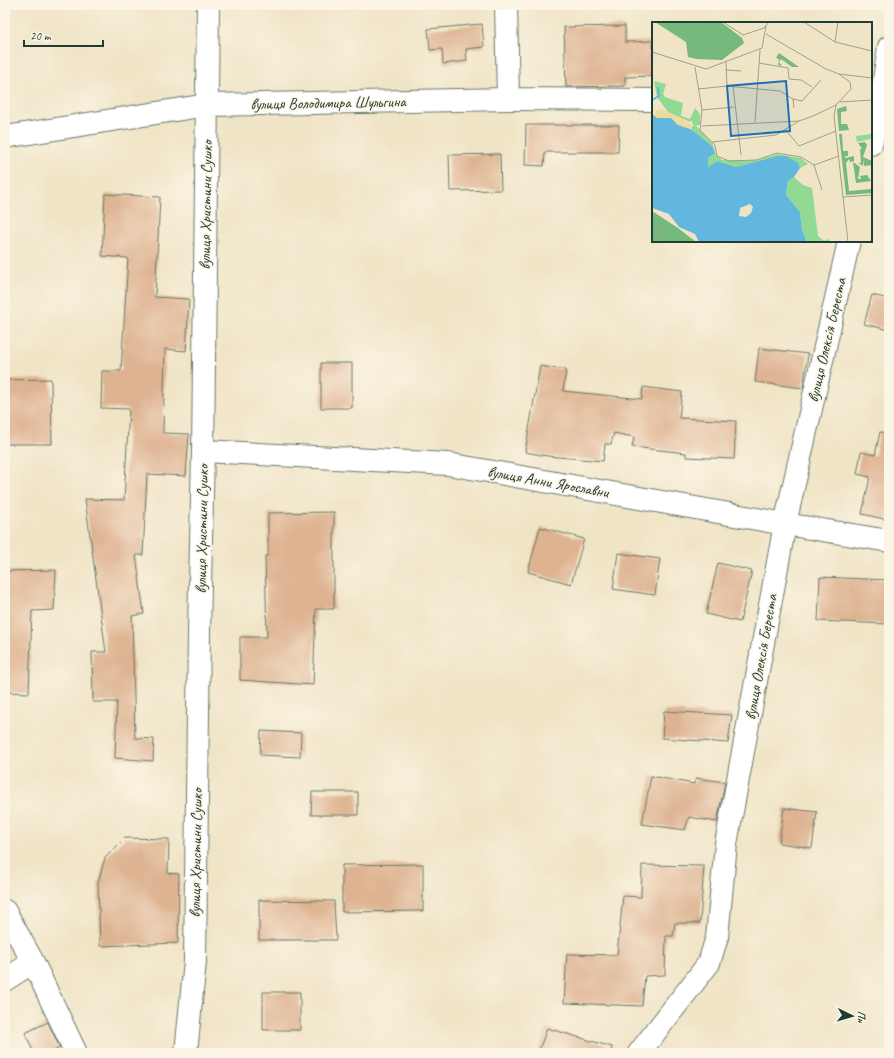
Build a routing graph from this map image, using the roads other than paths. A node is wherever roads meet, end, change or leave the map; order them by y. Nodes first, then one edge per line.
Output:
1 (208, 5) edge
2 (506, 5) edge
3 (889, 47) edge
4 (508, 99) junction
5 (652, 100) edge
6 (207, 105) junction
7 (875, 106) edge
8 (872, 134) edge
9 (5, 137) edge
10 (849, 242) edge
11 (203, 451) junction
12 (785, 524) junction
13 (889, 541) edge
14 (5, 911) edge
15 (33, 962) junction
16 (5, 980) edge
17 (76, 1053) edge
18 (186, 1053) edge
19 (639, 1053) edge

1 - 6 street, вулиця Христини Сушко
2 - 4 street
3 - 7 street
4 - 5 street, вулиця Володимира Шульгина
4 - 6 street, вулиця Володимира Шульгина
6 - 9 street, вулиця Володимира Шульгина
6 - 11 street, вулиця Христини Сушко
7 - 8 street
10 - 12 street, вулиця Олексія Береста
11 - 12 street, вулиця Анни Ярославни
11 - 18 street, вулиця Христини Сушко
12 - 13 street, вулиця Анни Ярославни
12 - 19 street, вулиця Олексія Береста
14 - 15 street
15 - 16 street
15 - 17 street

